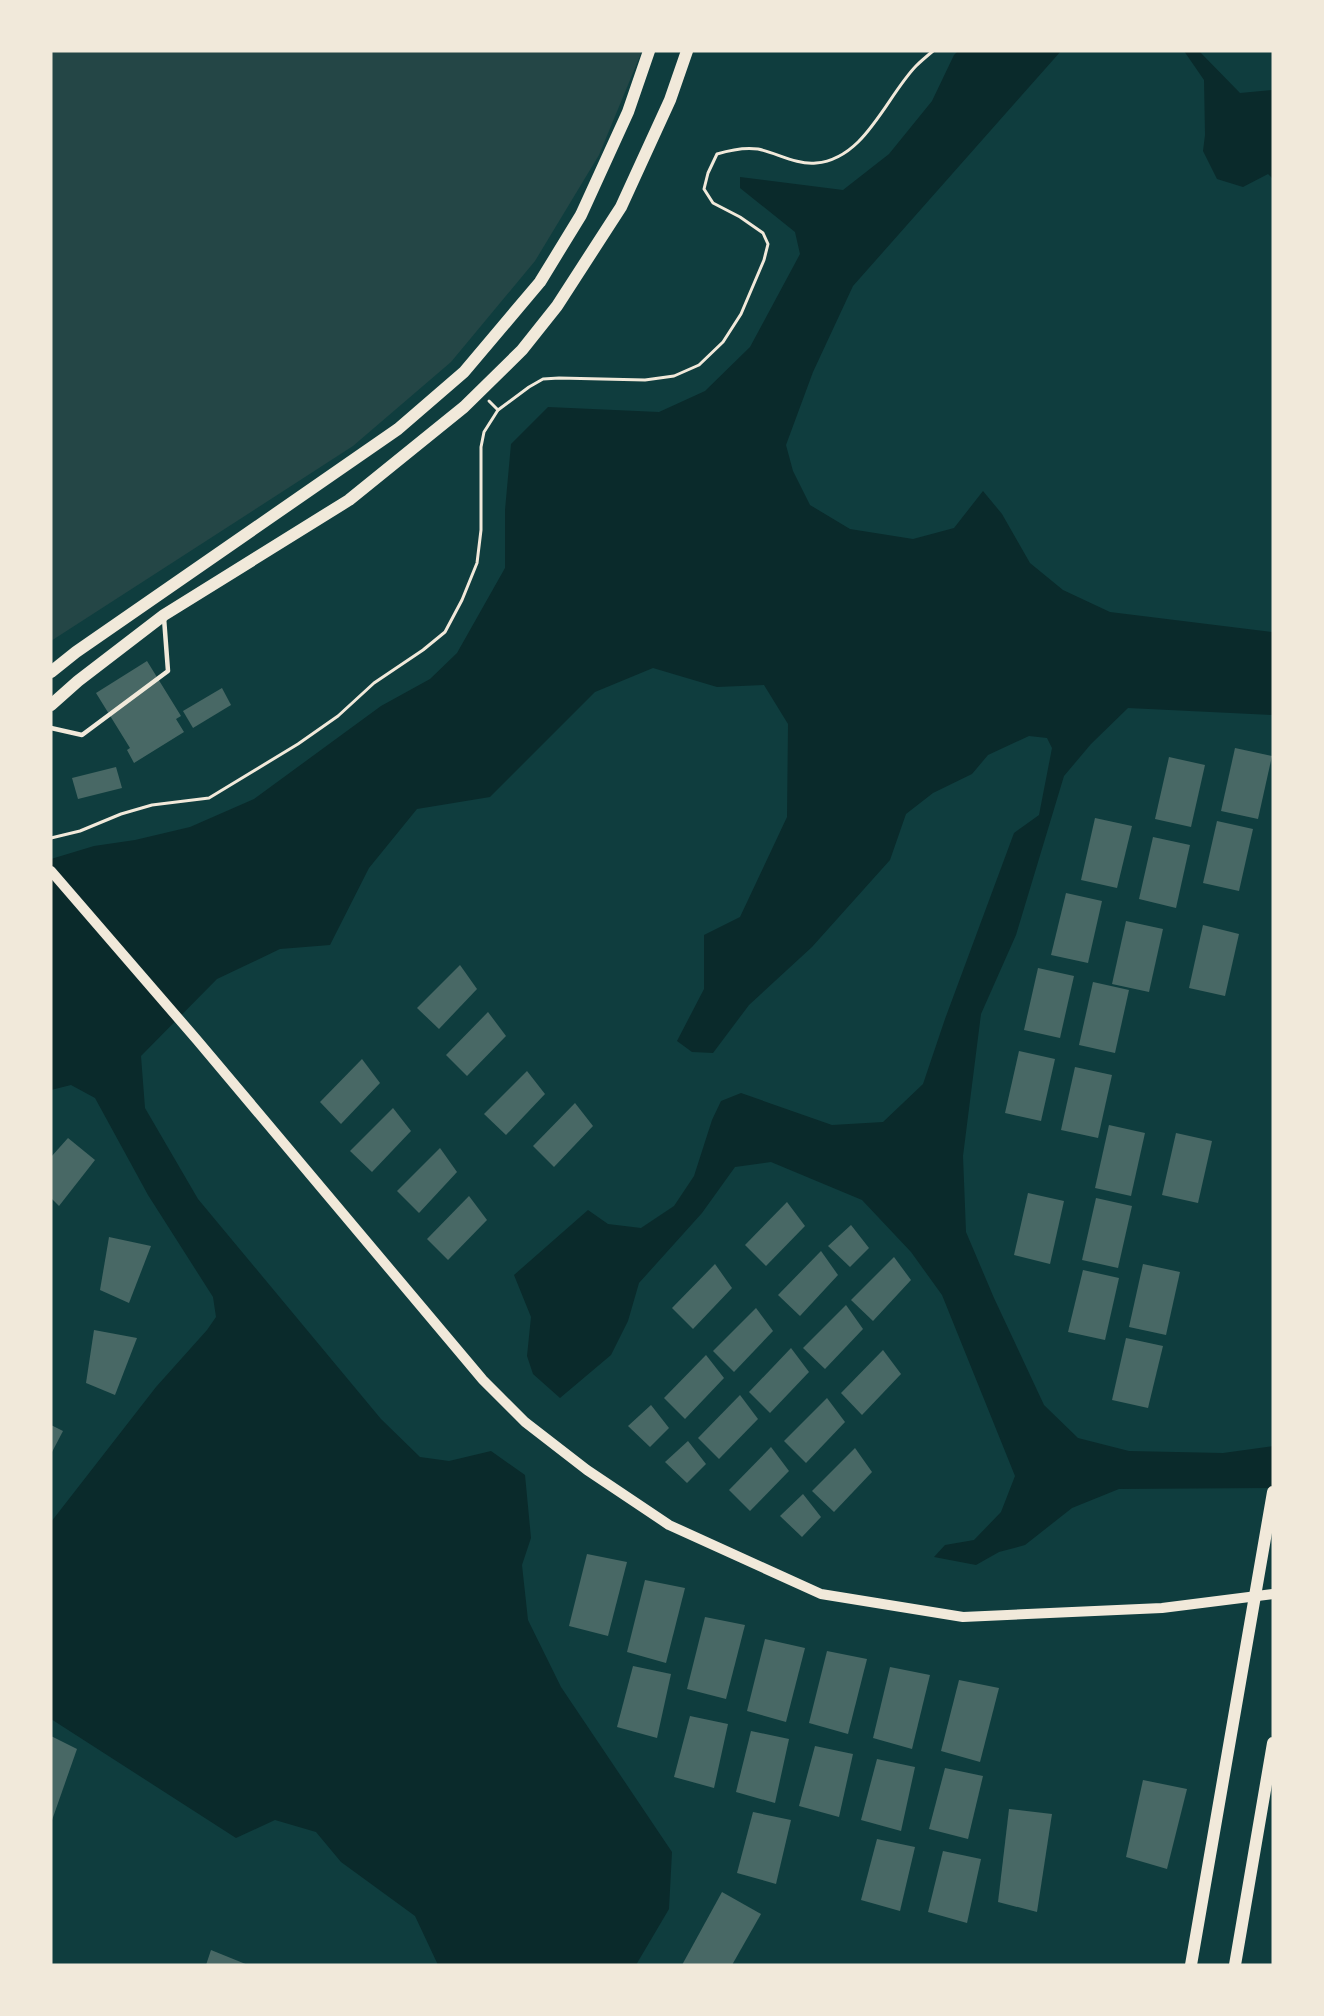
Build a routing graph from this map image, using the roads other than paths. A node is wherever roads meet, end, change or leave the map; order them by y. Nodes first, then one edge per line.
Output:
1 (650, 51) edge
2 (687, 51) edge
3 (164, 615) junction
4 (51, 672) edge
5 (51, 705) edge
6 (51, 728) edge
7 (51, 871) edge
8 (1273, 1492) edge
9 (1273, 1594) edge
10 (1254, 1596) junction
11 (1273, 1743) edge
12 (1191, 1965) edge
13 (1235, 1965) edge

1 - 4 main road
2 - 3 main road
3 - 5 main road
3 - 6 lane
7 - 10 street
8 - 10 main road
9 - 10 street
10 - 12 main road
11 - 13 main road

